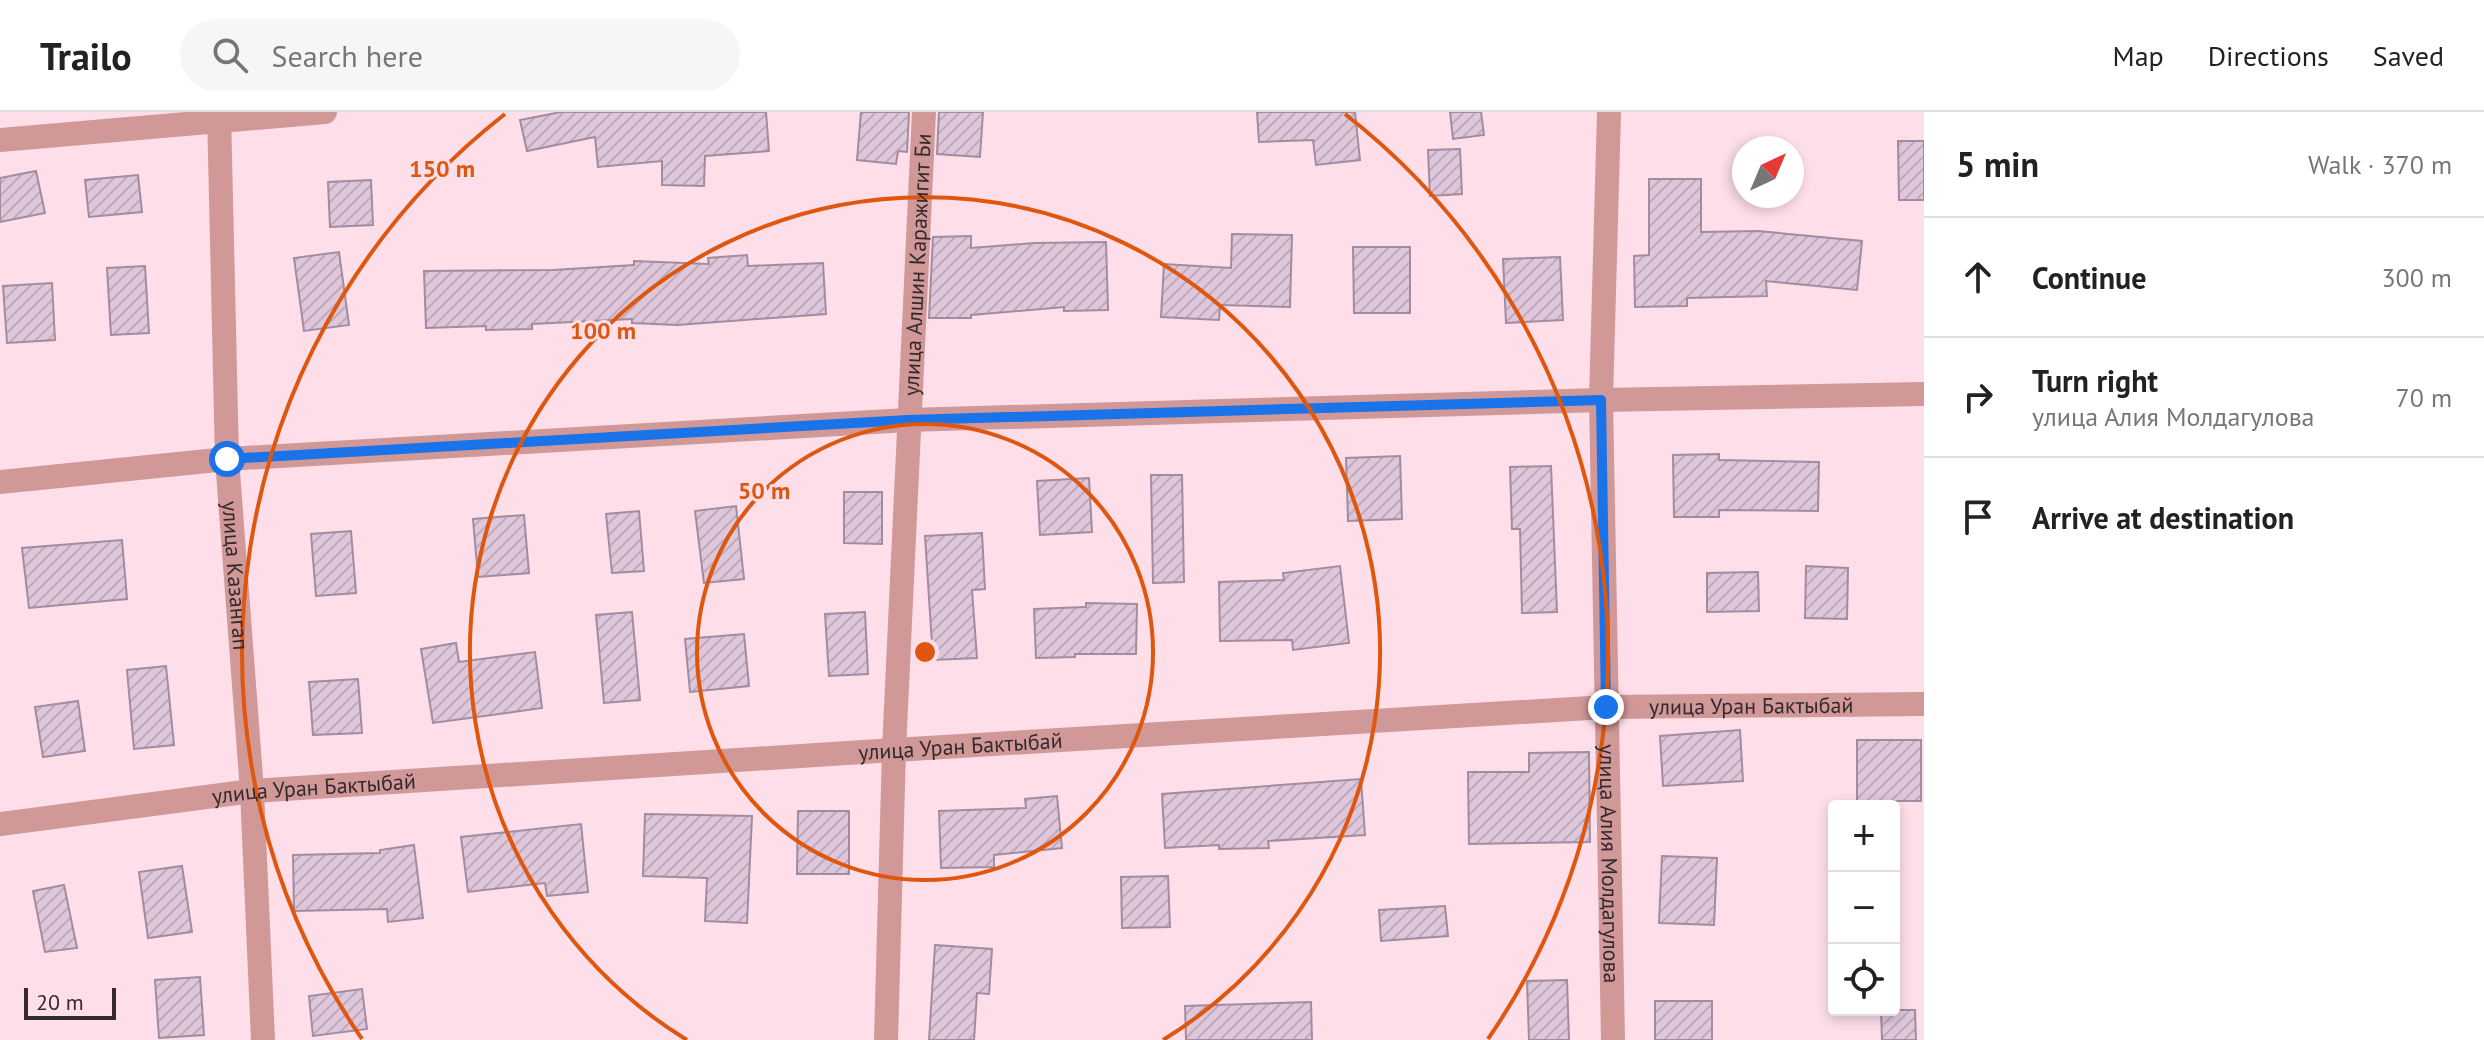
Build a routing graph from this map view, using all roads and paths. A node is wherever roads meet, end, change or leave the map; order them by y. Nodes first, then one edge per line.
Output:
1 (325, 112) edge
2 (924, 112) edge
3 (1609, 112) edge
4 (219, 116) edge
5 (0, 140) edge
6 (1924, 394) edge
7 (1601, 400) junction
8 (908, 420) junction
9 (227, 459) junction
10 (0, 482) edge
11 (1924, 704) edge
12 (1606, 707) junction
13 (894, 750) junction
14 (252, 791) junction
15 (0, 824) edge
16 (263, 1040) edge
17 (886, 1040) edge
18 (1613, 1040) edge

1 - 4 street
2 - 8 street, улица Алшин Каражигит Би
3 - 7 street, улица Алия Молдагулова
4 - 5 street
4 - 9 street, улица Казангап
6 - 7 street
7 - 8 street
7 - 12 street, улица Алия Молдагулова
8 - 9 street
8 - 13 street, улица Алшин Каражигит Би
9 - 10 street
9 - 14 street, улица Казангап
11 - 12 street, улица Уран Бактыбай
12 - 13 street, улица Уран Бактыбай
12 - 18 street, улица Алия Молдагулова
13 - 14 street, улица Уран Бактыбай
13 - 17 street, улица Алшин Каражигит Би
14 - 15 street, улица Уран Бактыбай
14 - 16 street, улица Казангап

